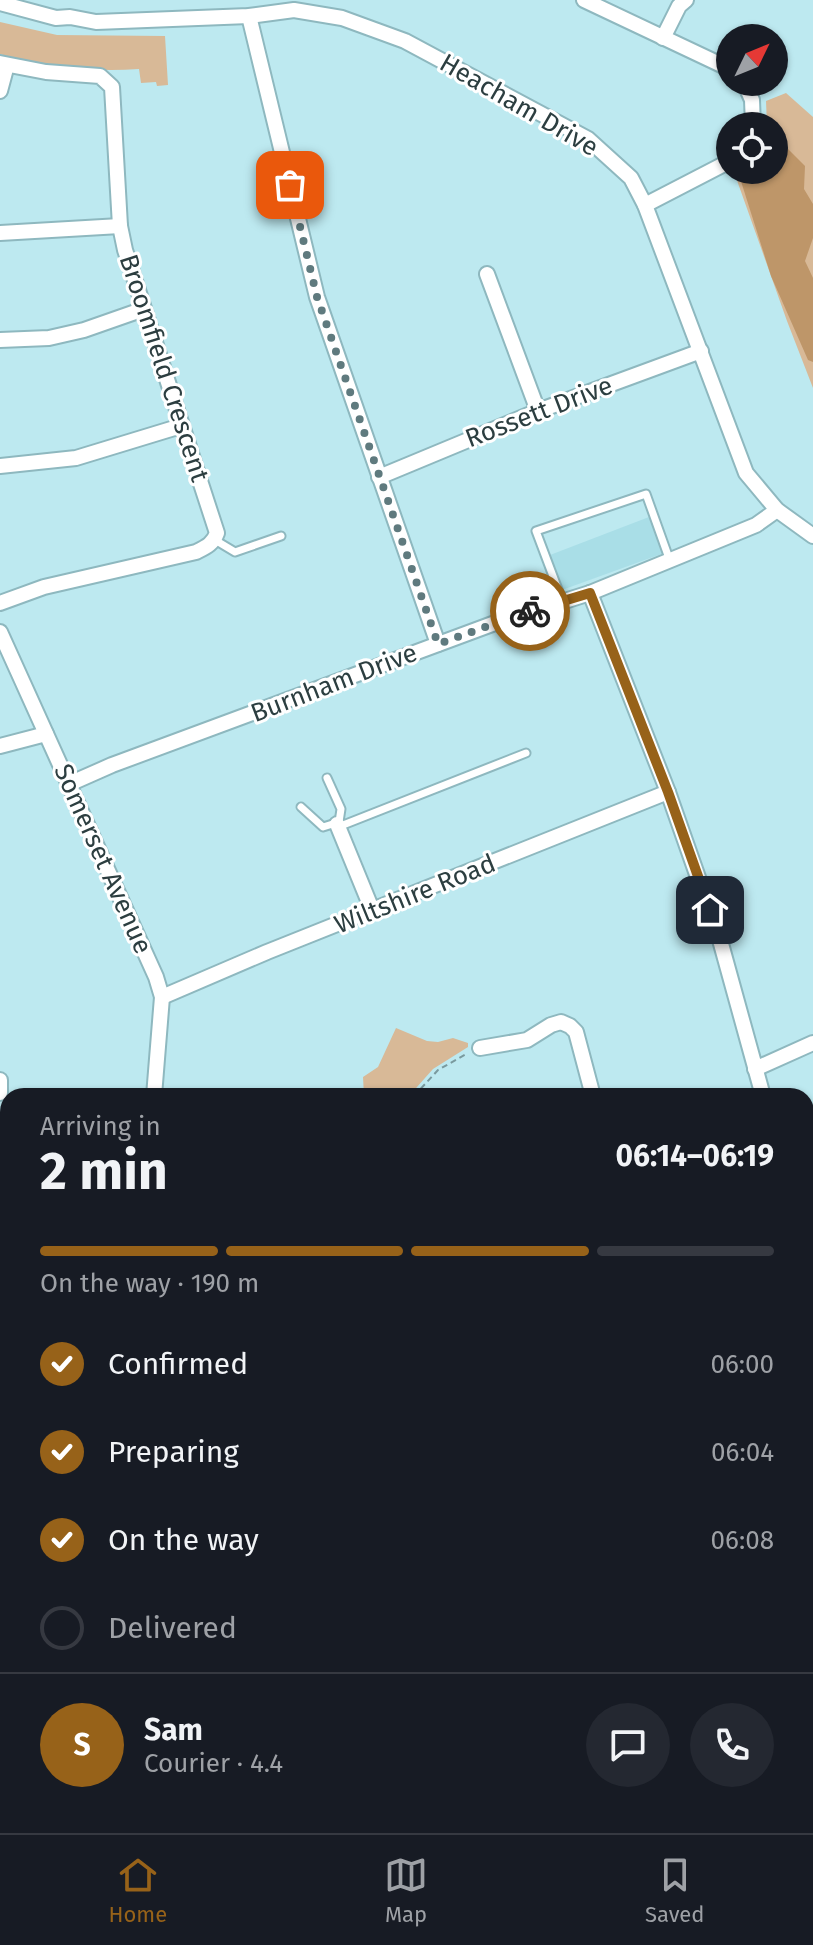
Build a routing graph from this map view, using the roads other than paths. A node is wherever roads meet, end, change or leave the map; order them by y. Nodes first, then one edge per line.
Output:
1 (72, 0) edge
2 (584, 0) edge
3 (686, 0) edge
4 (0, 3) edge
5 (249, 16) junction
6 (70, 17) junction
7 (663, 38) junction
8 (716, 63) edge
9 (4, 64) edge
10 (0, 91) edge
11 (716, 168) edge
12 (645, 205) junction
13 (120, 226) junction
14 (0, 233) edge
15 (487, 274) dead end
16 (144, 309) junction
17 (0, 340) edge
18 (701, 351) junction
19 (538, 411) junction
20 (181, 426) junction
21 (0, 466) edge
22 (379, 477) junction
23 (777, 510) junction
24 (281, 536) dead end
25 (813, 536) edge
26 (215, 540) junction
27 (670, 561) junction
28 (590, 593) junction
29 (562, 600) junction
30 (0, 603) edge
31 (0, 632) edge
32 (438, 644) junction
33 (46, 734) junction
34 (0, 746) edge
35 (526, 753) dead end
36 (327, 778) dead end
37 (69, 784) junction
38 (668, 792) junction
39 (301, 807) dead end
40 (337, 826) junction
41 (373, 912) junction
42 (162, 997) junction
43 (813, 1043) edge
44 (480, 1048) road end
45 (755, 1069) junction
46 (0, 1080) edge
47 (155, 1088) edge
48 (591, 1088) edge
49 (761, 1088) edge
50 (0, 1093) edge

1 - 6 street
2 - 7 street
3 - 7 street
4 - 6 street, Heacham Drive
5 - 6 street, Heacham Drive
5 - 12 street, Heacham Drive
5 - 22 street
7 - 8 street
9 - 10 street
9 - 13 street, Broomfield Crescent
11 - 12 street
12 - 18 street, Heacham Drive
13 - 14 street
13 - 16 street, Broomfield Crescent
15 - 19 street
16 - 17 street
16 - 20 street, Broomfield Crescent
18 - 19 street, Rossett Drive
18 - 23 street, Heacham Drive
19 - 22 street, Rossett Drive
20 - 21 street
20 - 26 street, Broomfield Crescent
22 - 32 street
23 - 25 street, Heacham Drive
23 - 27 street, Burnham Drive
24 - 26 lane
26 - 30 street
27 - 28 street, Burnham Drive
27 - 29 lane
28 - 29 street, Burnham Drive
28 - 38 street
29 - 32 street, Burnham Drive
31 - 33 street, Somerset Avenue
32 - 37 street, Burnham Drive
33 - 34 street
33 - 37 street, Somerset Avenue
35 - 40 lane
36 - 40 lane
37 - 42 street, Somerset Avenue
38 - 41 street, Wiltshire Road
38 - 45 street
39 - 40 lane
40 - 41 street
41 - 42 street, Wiltshire Road
42 - 47 street, Somerset Avenue
43 - 45 street
44 - 48 street
45 - 49 street
46 - 50 street

